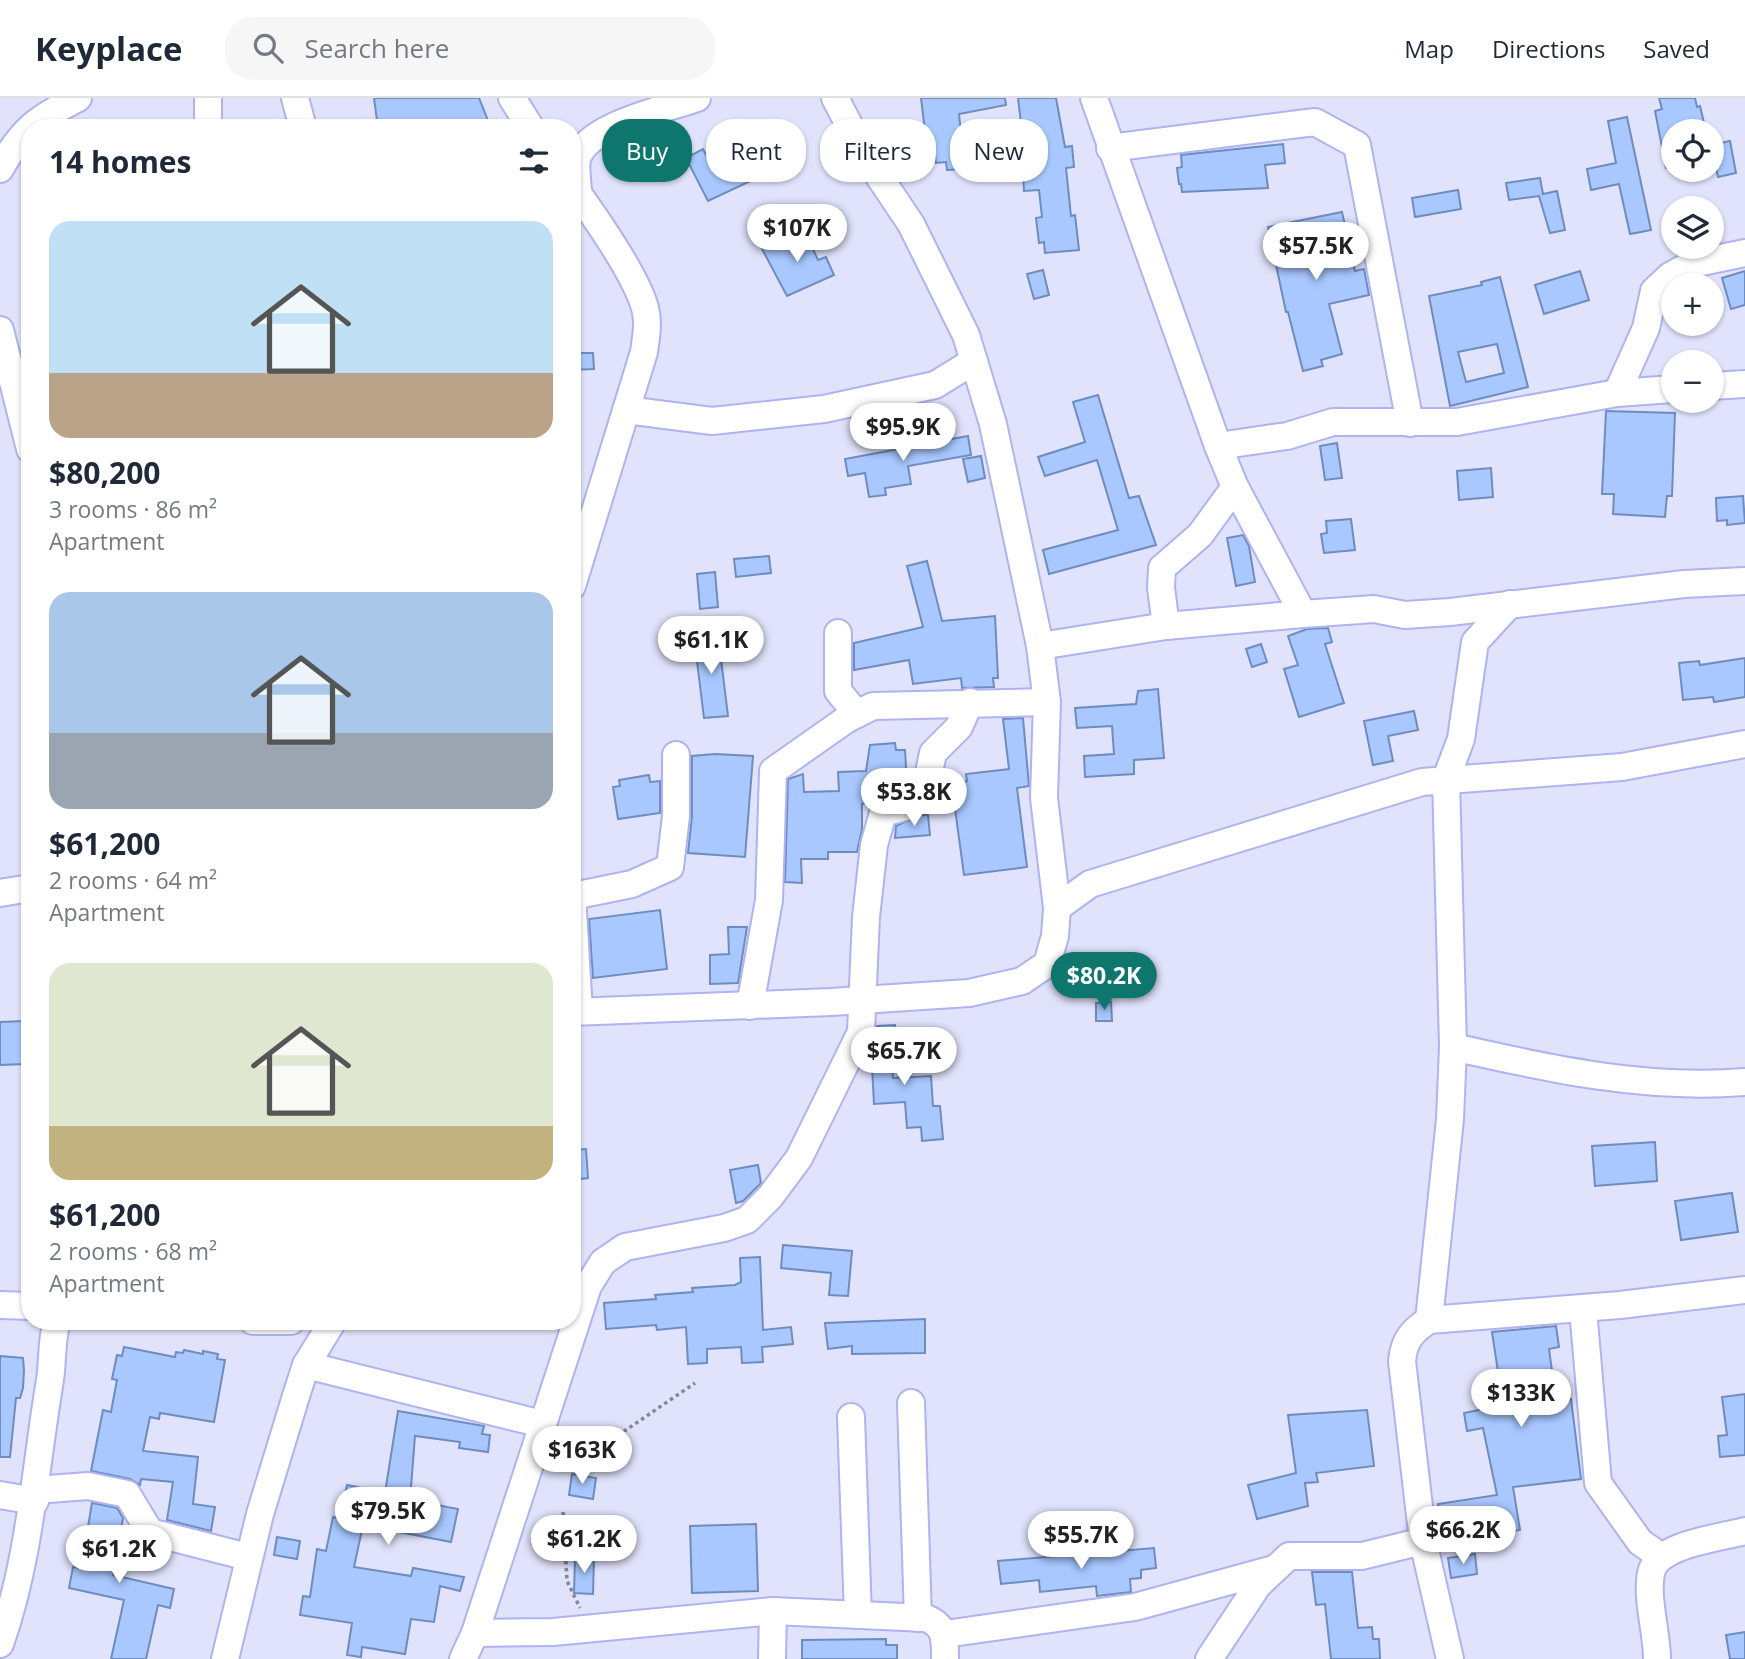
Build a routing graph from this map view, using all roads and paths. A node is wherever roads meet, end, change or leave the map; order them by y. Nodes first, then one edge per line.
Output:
1 (78, 98) edge
2 (208, 98) edge
3 (295, 98) edge
4 (512, 98) edge
5 (697, 98) edge
6 (835, 98) edge
7 (1094, 98) edge
8 (40, 119) edge
9 (208, 119) edge
10 (301, 119) edge
11 (525, 119) edge
12 (21, 135) edge
13 (1110, 148) junction
14 (581, 153) edge
15 (0, 169) edge
16 (581, 199) edge
17 (1745, 253) edge
18 (0, 330) edge
19 (974, 361) junction
20 (1745, 384) edge
21 (1724, 385) edge
22 (1661, 390) edge
23 (1617, 393) junction
24 (626, 410) junction
25 (21, 413) edge
26 (1410, 423) junction
27 (1218, 446) junction
28 (1235, 487) junction
29 (581, 557) edge
30 (1745, 580) edge
31 (1510, 604) junction
32 (1303, 614) junction
33 (1166, 626) junction
34 (838, 633) dead end
35 (1040, 646) junction
36 (970, 702) junction
37 (1046, 702) junction
38 (857, 714) junction
39 (1745, 744) edge
40 (676, 755) dead end
41 (1446, 779) junction
42 (21, 890) edge
43 (0, 893) edge
44 (581, 894) edge
45 (1057, 908) junction
46 (863, 999) junction
47 (750, 1006) junction
48 (581, 1011) edge
49 (1453, 1047) junction
50 (1745, 1082) edge
51 (1745, 1290) edge
52 (0, 1305) edge
53 (21, 1306) edge
54 (581, 1307) edge
55 (1583, 1308) junction
56 (1429, 1320) junction
57 (56, 1330) edge
58 (327, 1330) edge
59 (573, 1330) edge
60 (306, 1365) junction
61 (695, 1383) dead end
62 (911, 1403) dead end
63 (850, 1417) dead end
64 (542, 1424) junction
65 (524, 1475) junction
66 (0, 1495) edge
67 (35, 1495) junction
68 (563, 1513) dead end
69 (1745, 1531) edge
70 (1423, 1541) junction
71 (1660, 1556) junction
72 (248, 1557) junction
73 (1270, 1570) junction
74 (773, 1611) junction
75 (858, 1615) junction
76 (918, 1618) junction
77 (592, 1627) junction
78 (475, 1633) junction
79 (0, 1644) edge
80 (945, 1646) edge
81 (225, 1659) edge
82 (463, 1659) edge
83 (772, 1659) edge
84 (1209, 1659) edge
85 (1450, 1659) edge
86 (1657, 1659) edge

1 - 8 street
2 - 9 street
3 - 10 street
4 - 11 street
5 - 14 street
6 - 19 street
7 - 13 street
12 - 15 street
13 - 26 street
13 - 27 street
16 - 24 street
17 - 23 street
18 - 25 street
19 - 24 street
19 - 35 street
20 - 21 street
22 - 23 street
23 - 26 street
24 - 29 street
26 - 27 street
27 - 28 street
28 - 32 street
28 - 33 street
30 - 31 street
31 - 32 street
31 - 41 street
32 - 33 street
33 - 35 street
34 - 38 street
35 - 37 street
36 - 37 street
36 - 38 street
36 - 46 street
37 - 45 street
38 - 47 street
39 - 41 street
40 - 44 street
41 - 45 street
41 - 49 street
42 - 43 street
45 - 46 street
46 - 47 street
46 - 54 street
47 - 48 street
49 - 50 street
49 - 56 street
51 - 55 street
52 - 53 street
55 - 56 street
55 - 71 street
56 - 70 street
57 - 67 street
58 - 60 street
59 - 64 street
60 - 64 street
60 - 72 street
61 - 65 path
62 - 76 street
63 - 75 street
64 - 65 street
65 - 78 street
66 - 67 street
67 - 72 street
67 - 79 street
68 - 77 path
69 - 71 street
70 - 73 street
70 - 85 street
71 - 86 street
72 - 81 street
73 - 80 street
73 - 84 street
74 - 75 street
74 - 77 street
74 - 83 street
75 - 76 street
76 - 80 street
77 - 78 street
78 - 82 street

